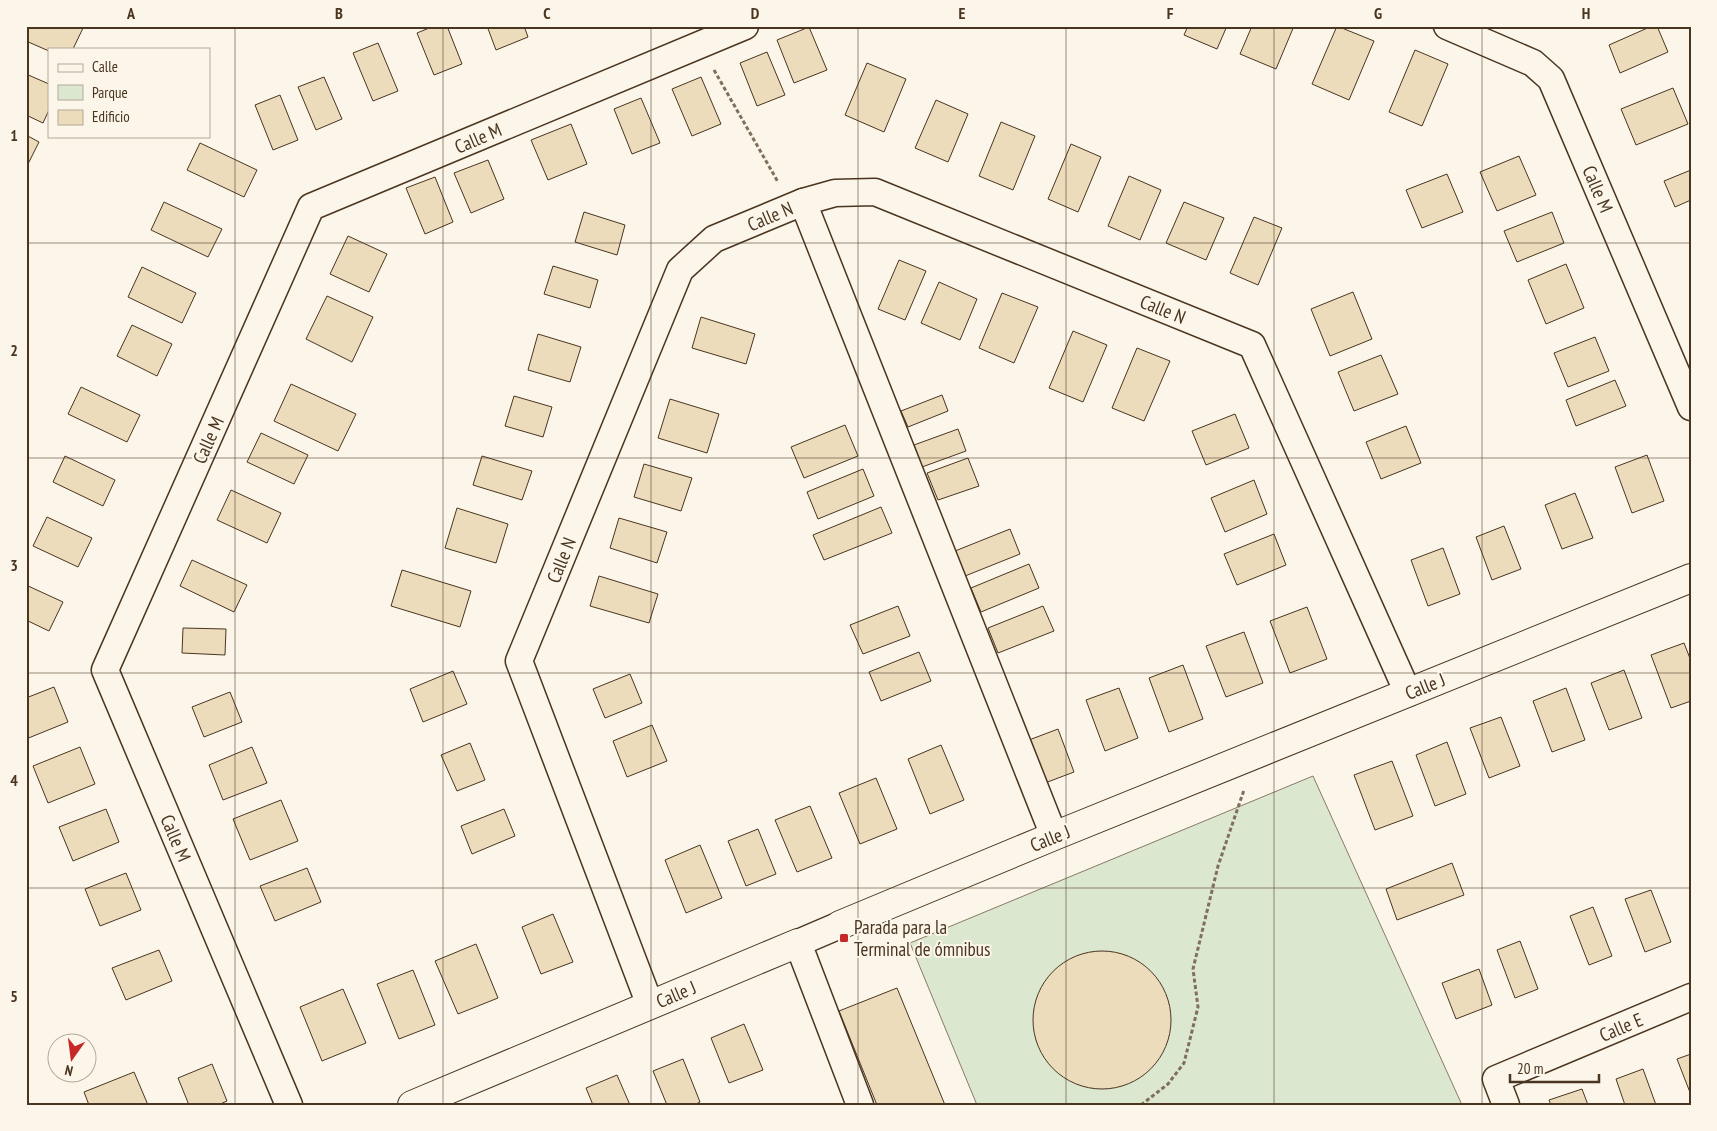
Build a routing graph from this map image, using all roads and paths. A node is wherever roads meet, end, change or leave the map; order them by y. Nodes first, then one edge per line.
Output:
1 (745, 26) edge
2 (1447, 26) edge
3 (700, 46) junction
4 (798, 204) junction
5 (1691, 407) edge
6 (1691, 578) edge
7 (1408, 693) junction
8 (1256, 754) junction
9 (1054, 836) junction
10 (840, 925) joint
11 (798, 943) junction
12 (1691, 997) edge
13 (650, 1005) junction
14 (289, 1105) edge
15 (412, 1105) edge
16 (860, 1105) edge
17 (1140, 1105) edge
18 (1506, 1105) edge

1 - 3 street, Calle M
2 - 5 street, Calle M
3 - 4 path
3 - 14 street, Calle M
4 - 7 street, Calle N
4 - 9 street
4 - 13 street, Calle N
6 - 7 street, Calle J
7 - 8 street, Calle J
8 - 9 street, Calle J
8 - 17 path
9 - 10 street, Calle J
10 - 11 street, Calle J
11 - 13 street, Calle J
11 - 16 street
12 - 18 street, Calle E
13 - 15 street, Calle J

